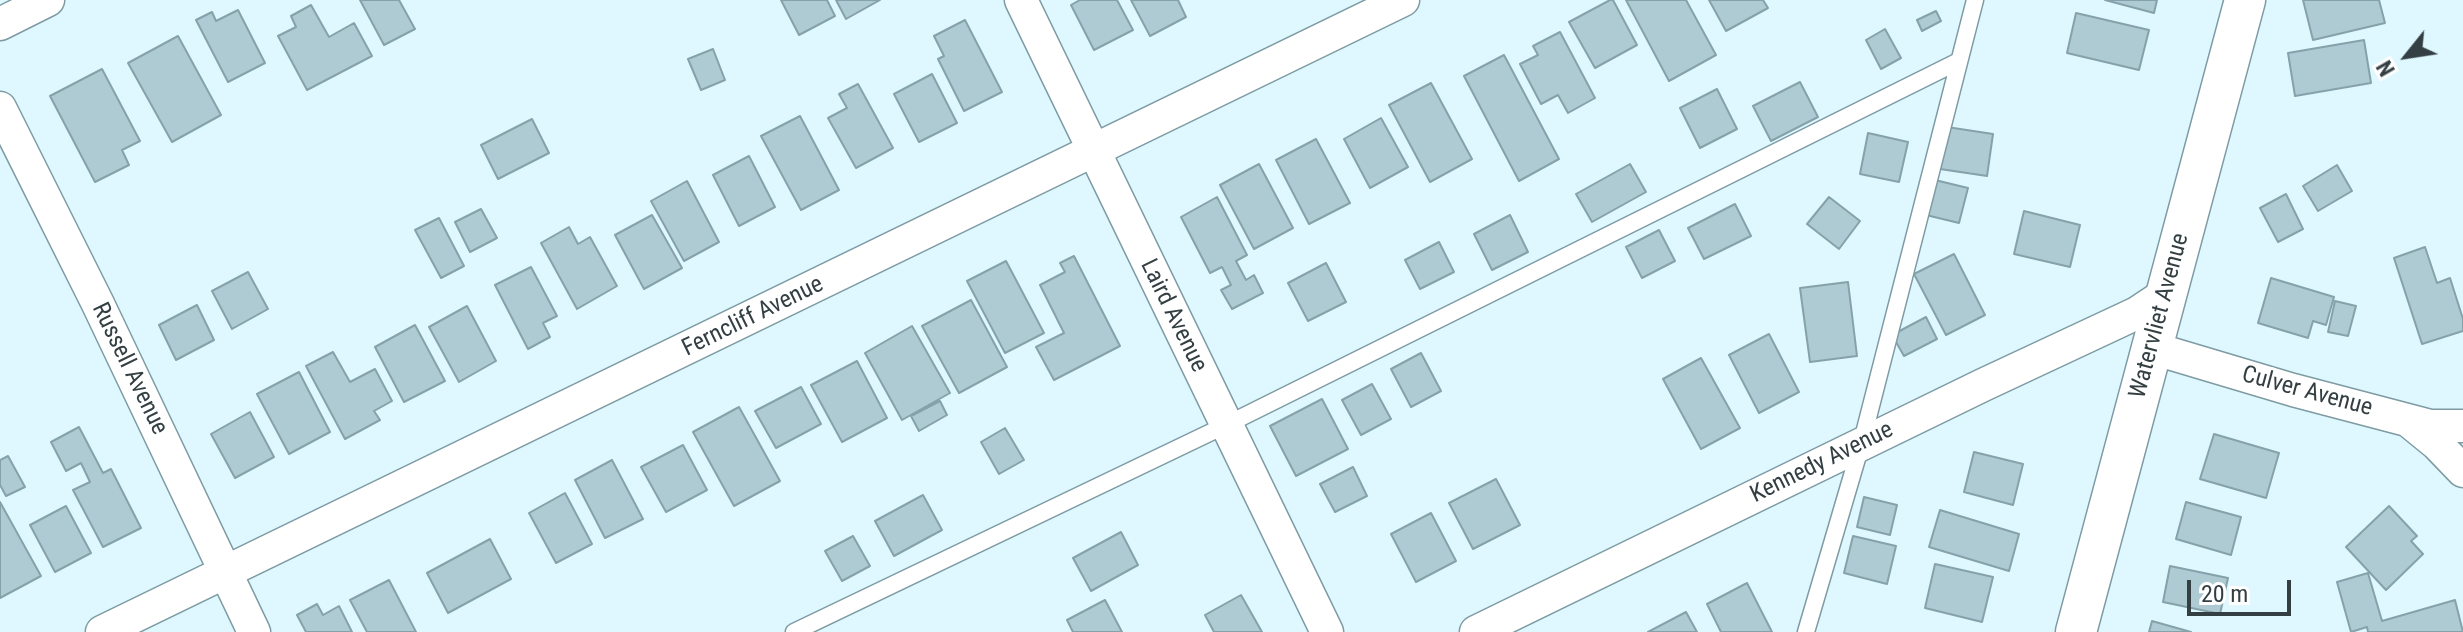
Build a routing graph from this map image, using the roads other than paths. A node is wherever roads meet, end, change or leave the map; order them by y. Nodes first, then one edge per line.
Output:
1 (48, 0) edge
2 (1021, 0) edge
3 (1403, 0) edge
4 (1975, 0) edge
5 (2245, 0) edge
6 (0, 24) edge
7 (1959, 61) junction
8 (0, 108) edge
9 (1095, 151) junction
10 (2167, 293) junction
11 (2152, 348) junction
12 (2409, 421) junction
13 (1226, 425) junction
14 (2463, 426) edge
15 (1861, 445) junction
16 (2463, 471) edge
17 (226, 572) junction
18 (102, 632) edge
19 (254, 632) edge
20 (794, 632) edge
21 (1327, 632) edge
22 (1476, 632) edge
23 (1806, 632) edge
24 (2076, 632) edge

1 - 6 street
2 - 9 street, Laird Avenue
3 - 9 street, Ferncliff Avenue
4 - 7 lane
5 - 10 street, Watervliet Avenue
7 - 13 lane
7 - 15 lane
8 - 17 street, Russell Avenue
9 - 13 street, Laird Avenue
9 - 17 street, Ferncliff Avenue
10 - 11 street, Watervliet Avenue
10 - 15 street, Kennedy Avenue
11 - 12 street, Culver Avenue
11 - 24 street, Watervliet Avenue
12 - 14 street, Culver Avenue
12 - 16 street
13 - 20 lane
13 - 21 street, Laird Avenue
15 - 22 street, Kennedy Avenue
15 - 23 lane
17 - 18 street, Ferncliff Avenue
17 - 19 street, Russell Avenue

